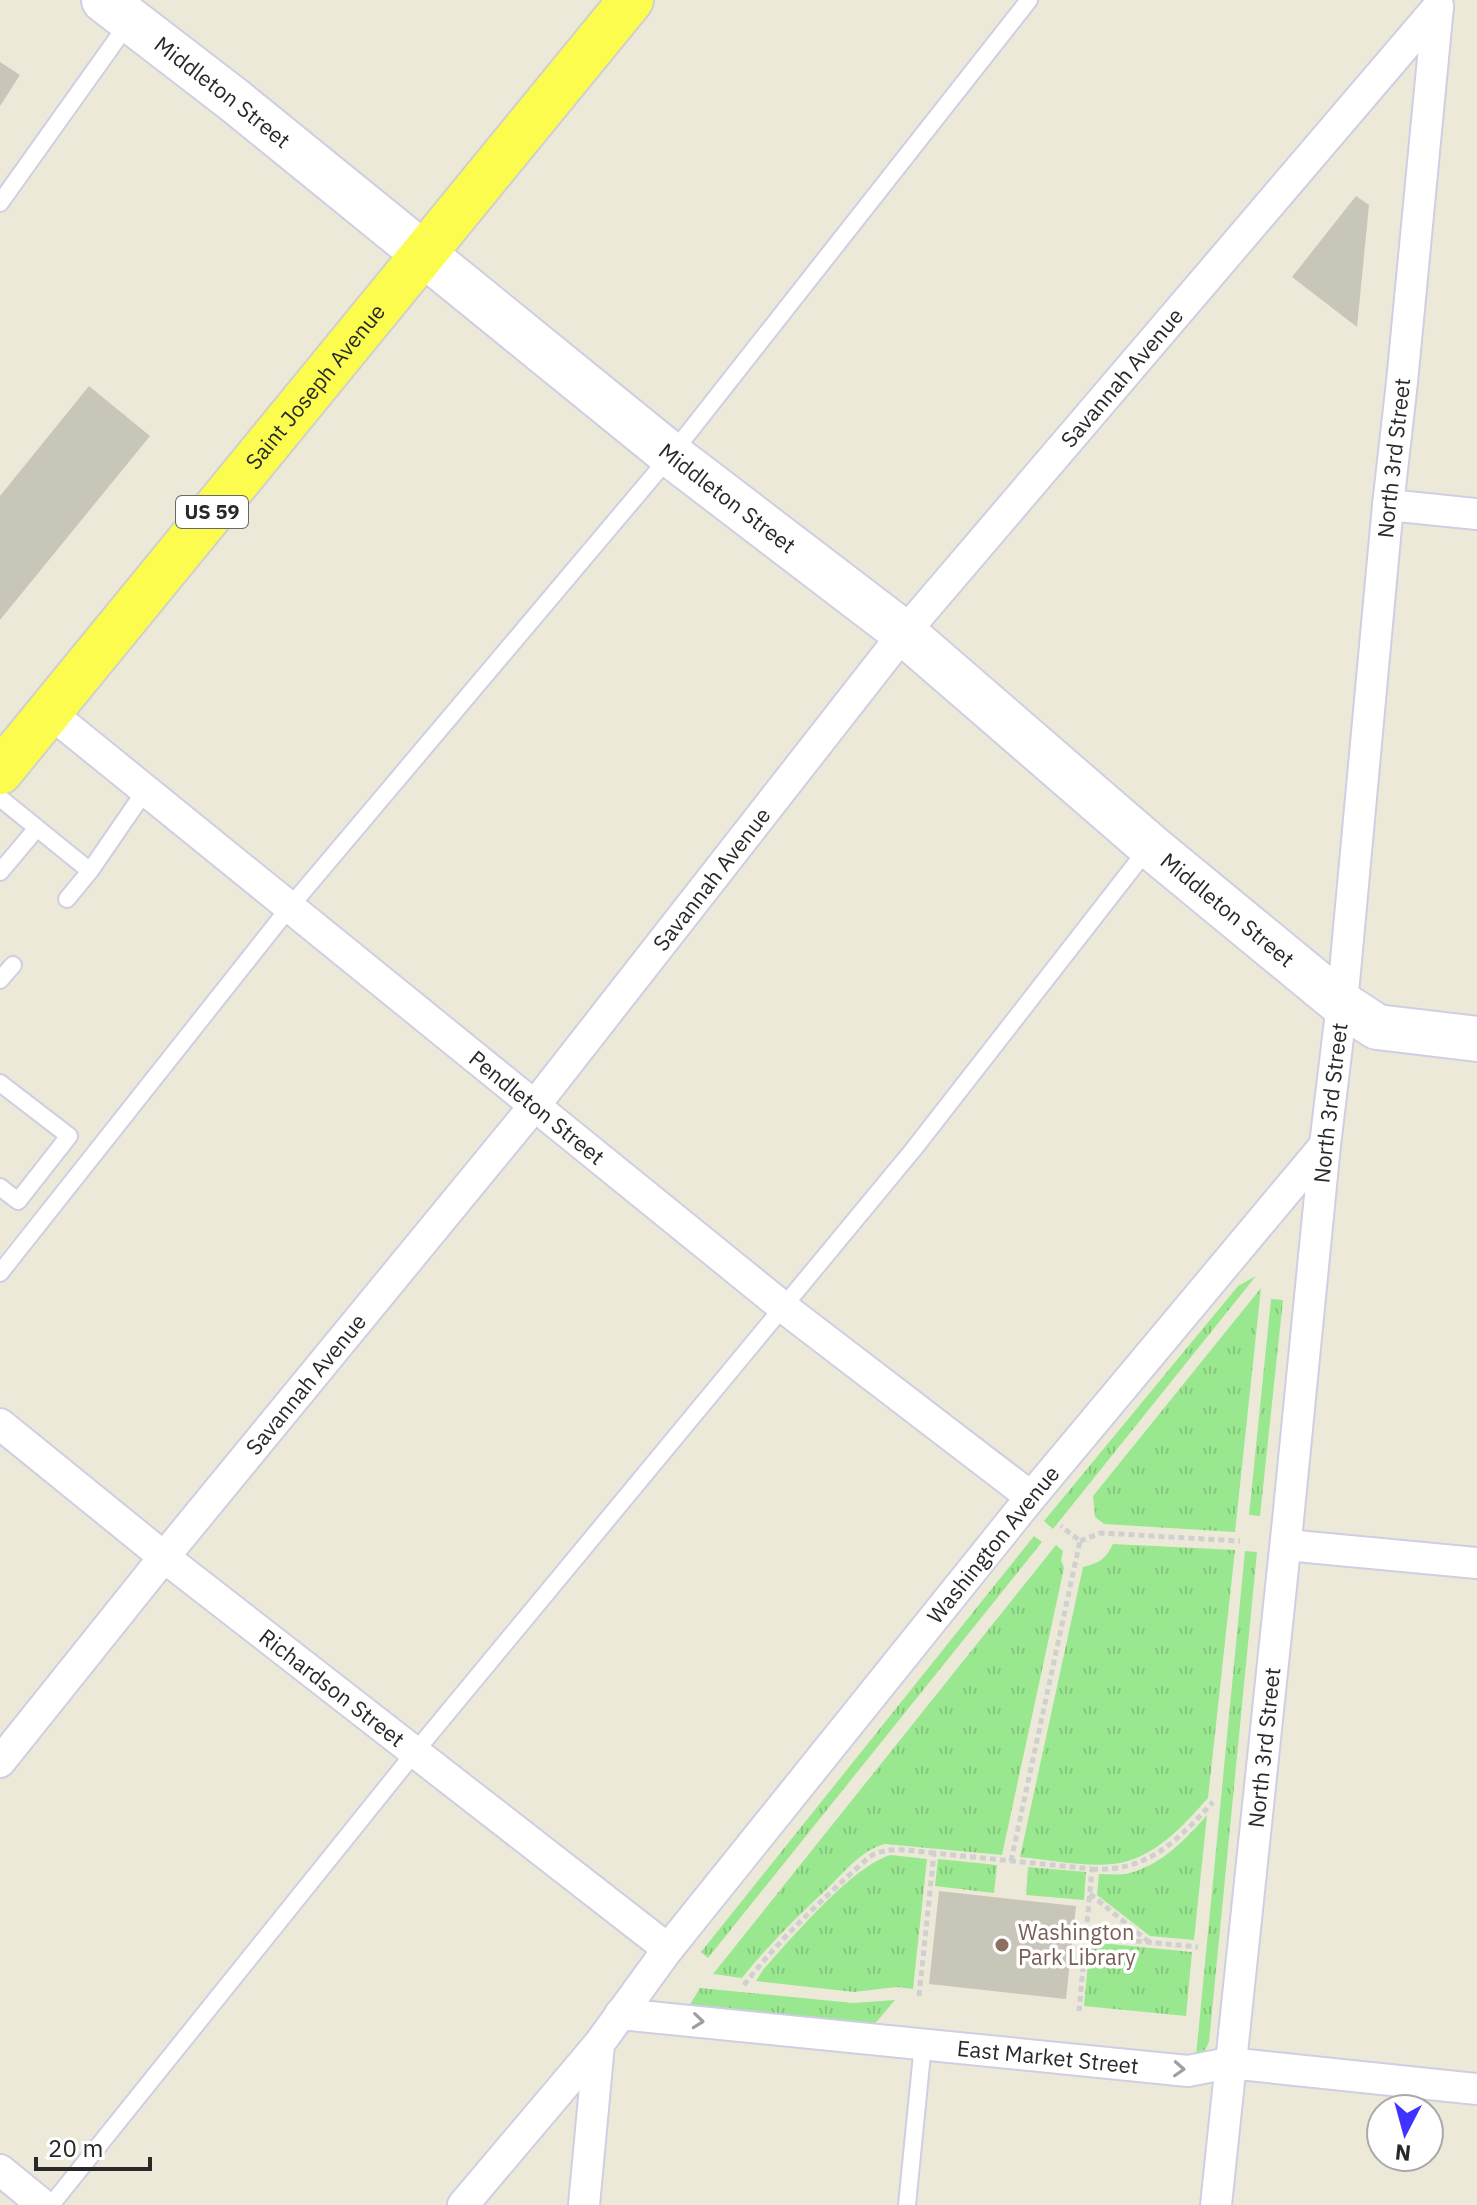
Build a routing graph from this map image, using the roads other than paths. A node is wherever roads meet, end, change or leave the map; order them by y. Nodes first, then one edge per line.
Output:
1 (631, 0) edge
2 (1029, 0) edge
3 (1438, 4) edge
4 (117, 10) edge
5 (0, 203) edge
6 (424, 252) junction
7 (671, 455) junction
8 (1388, 505) junction
9 (1477, 514) edge
10 (904, 633) junction
11 (49, 712) junction
12 (0, 772) edge
13 (145, 791) junction
14 (0, 798) edge
15 (37, 828) junction
16 (1150, 846) junction
17 (90, 871) junction
18 (0, 872) edge
19 (67, 899) dead end
20 (289, 908) junction
21 (13, 965) dead end
22 (0, 980) edge
23 (1342, 1004) junction
24 (1477, 1039) edge
25 (0, 1083) edge
26 (535, 1105) junction
27 (1325, 1145) junction
28 (0, 1187) edge
29 (0, 1273) edge
30 (783, 1307) junction
31 (0, 1424) edge
32 (1031, 1497) junction
33 (1286, 1545) junction
34 (164, 1557) junction
35 (1477, 1563) edge
36 (415, 1752) junction
37 (0, 1762) edge
38 (668, 1949) junction
39 (620, 2014) junction
40 (599, 2044) junction
41 (923, 2044) junction
42 (1229, 2063) junction
43 (1477, 2089) edge
44 (0, 2170) edge
45 (43, 2205) edge
46 (51, 2205) edge
47 (463, 2205) edge
48 (584, 2205) edge
49 (907, 2205) edge
50 (1216, 2205) edge

1 - 6 main road, Saint Joseph Avenue / US 59
2 - 7 lane
3 - 8 street, North 3rd Street
3 - 10 street, Savannah Avenue
4 - 5 lane
4 - 6 street, Middleton Street
6 - 7 street, Middleton Street
6 - 11 main road, Saint Joseph Avenue / US 59
7 - 10 street, Middleton Street
7 - 20 lane
8 - 9 street
8 - 23 street, North 3rd Street
10 - 16 street, Middleton Street
10 - 26 street, Savannah Avenue
11 - 12 main road, Saint Joseph Avenue / US 59
11 - 13 street, Pendleton Street
13 - 17 lane
13 - 20 street, Pendleton Street
14 - 15 lane
15 - 17 lane
15 - 18 lane
16 - 23 street, Middleton Street
16 - 30 lane
17 - 19 lane
20 - 26 street, Pendleton Street
20 - 29 lane
21 - 22 lane
23 - 24 street, Middleton Street
23 - 27 street, North 3rd Street
25 - 28 lane
26 - 30 street, Pendleton Street
26 - 34 street, Savannah Avenue
27 - 32 street, Washington Avenue
27 - 33 street, North 3rd Street
30 - 32 street, Pendleton Street
30 - 36 lane
31 - 34 street, Richardson Street
32 - 38 street, Washington Avenue
33 - 35 street
33 - 42 street, North 3rd Street
34 - 36 street, Richardson Street
34 - 37 street, Savannah Avenue
36 - 38 street, Richardson Street
36 - 46 lane
38 - 39 street, Washington Avenue
39 - 40 street, Washington Avenue
39 -> 41 street, East Market Street
40 - 47 street
40 - 48 street
41 -> 42 street, East Market Street
41 - 49 lane
42 - 43 street, East Market Street
42 - 50 street, North 3rd Street
44 - 45 street

